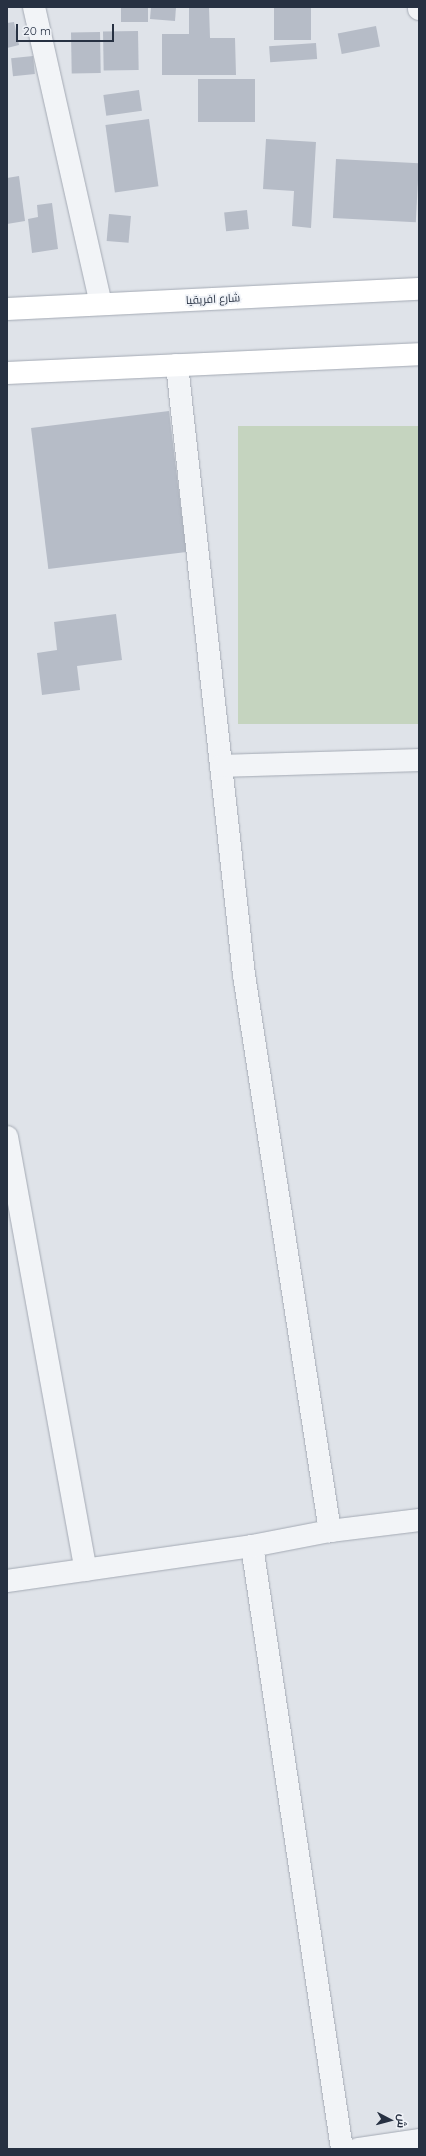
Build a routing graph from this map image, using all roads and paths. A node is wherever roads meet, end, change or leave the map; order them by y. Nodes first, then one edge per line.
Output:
1 (34, 7) edge
2 (419, 289) edge
3 (101, 304) junction
4 (7, 309) edge
5 (419, 354) edge
6 (177, 365) junction
7 (7, 374) edge
8 (419, 760) edge
9 (221, 766) junction
10 (7, 1137) edge
11 (419, 1520) edge
12 (330, 1531) junction
13 (252, 1546) junction
14 (86, 1570) junction
15 (7, 1582) edge
16 (419, 2140) edge
17 (342, 2149) edge
18 (358, 2149) edge

1 - 3 street
2 - 3 street, شارع افريقيا
3 - 4 street, شارع افريقيا
5 - 6 street
6 - 7 street
6 - 9 street
8 - 9 street
9 - 12 street
10 - 14 street
11 - 12 street
12 - 13 street
13 - 14 street
13 - 17 street
14 - 15 street
16 - 18 street

